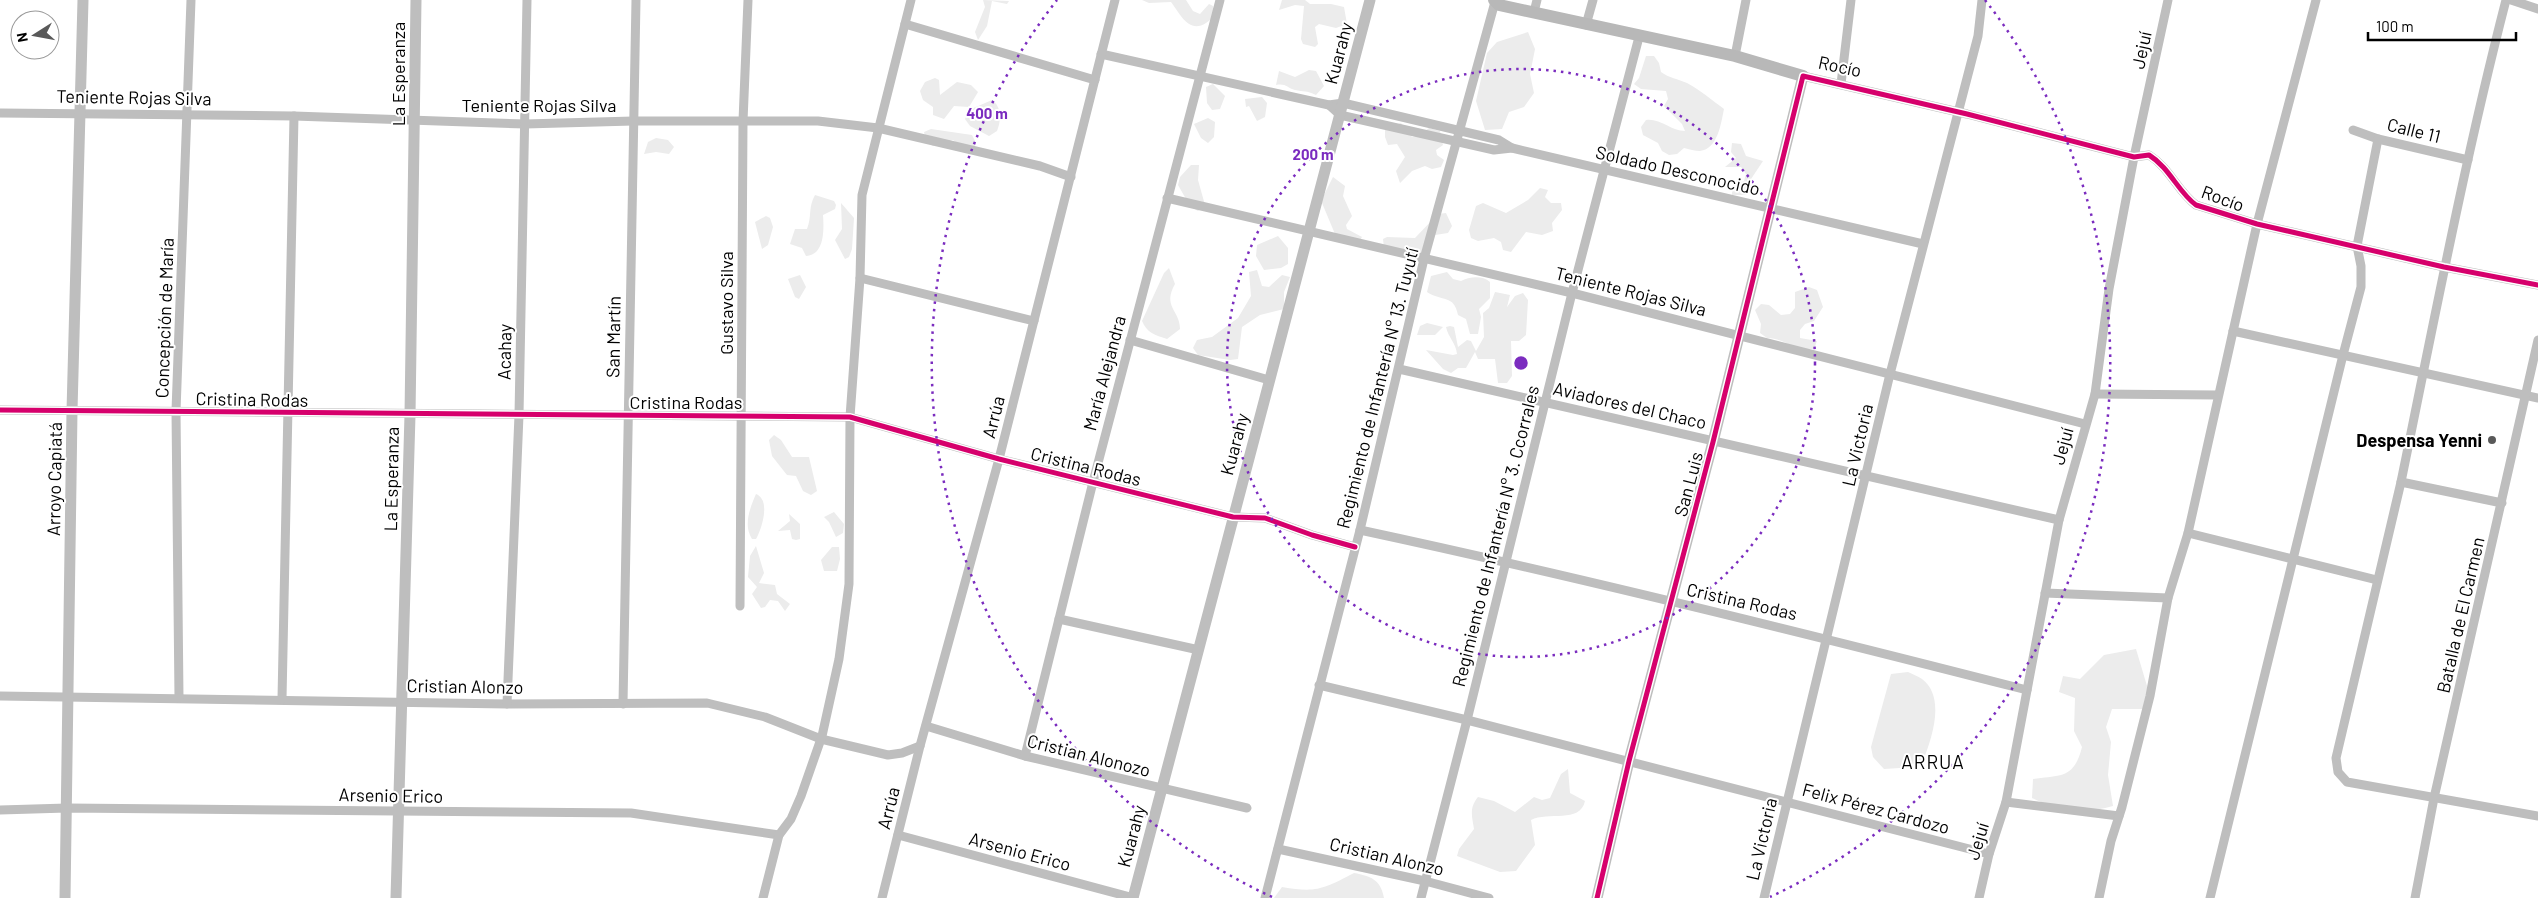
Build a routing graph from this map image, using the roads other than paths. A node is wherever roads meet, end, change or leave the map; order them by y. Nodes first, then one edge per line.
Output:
1 (83, 0) edge
2 (191, 0) edge
3 (416, 0) edge
4 (527, 0) edge
5 (636, 0) edge
6 (748, 0) edge
7 (911, 0) edge
8 (1115, 0) edge
9 (1220, 0) edge
10 (1370, 0) edge
11 (1592, 0) edge
12 (1746, 0) edge
13 (1851, 0) edge
14 (1982, 0) edge
15 (2168, 0) edge
16 (2316, 0) edge
17 (2506, 0) edge
18 (2511, 0) edge
19 (1494, 1) edge
20 (1536, 6) edge
21 (2538, 9) edge
22 (905, 24) junction
23 (1586, 24) junction
24 (1639, 37) junction
25 (1102, 54) junction
26 (1735, 56) junction
27 (1200, 76) junction
28 (1803, 76) junction
29 (1095, 80) junction
30 (1841, 84) junction
31 (1341, 109) junction
32 (81, 112) junction
33 (1957, 112) junction
34 (0, 113) edge
35 (189, 114) junction
36 (294, 116) junction
37 (416, 119) junction
38 (633, 121) junction
39 (743, 122) junction
40 (525, 124) junction
41 (878, 128) junction
42 (1459, 130) junction
43 (2354, 130) dead end
44 (2378, 139) junction
45 (1456, 142) junction
46 (1512, 148) junction
47 (2134, 157) junction
48 (2468, 160) junction
49 (1605, 169) junction
50 (1071, 177) junction
51 (1167, 198) junction
52 (1769, 209) junction
53 (2257, 224) junction
54 (1308, 231) junction
55 (1923, 244) junction
56 (2357, 246) junction
57 (1424, 259) junction
58 (2444, 267) junction
59 (860, 278) junction
60 (2538, 285) edge
61 (1572, 293) junction
62 (1034, 321) junction
63 (2233, 332) junction
64 (1739, 334) junction
65 (1130, 340) junction
66 (2538, 340) edge
67 (2342, 355) junction
68 (1399, 370) junction
69 (2424, 372) junction
70 (1890, 374) junction
71 (1269, 380) junction
72 (2095, 394) junction
73 (2218, 395) junction
74 (2526, 396) junction
75 (2538, 398) edge
76 (1545, 402) junction
77 (0, 410) edge
78 (176, 411) junction
79 (72, 412) junction
80 (289, 413) junction
81 (410, 415) junction
82 (519, 415) junction
83 (628, 416) junction
84 (742, 417) junction
85 (850, 417) junction
86 (2085, 424) junction
87 (1713, 442) junction
88 (999, 459) junction
89 (1866, 477) junction
90 (1093, 482) junction
91 (2401, 482) junction
92 (2502, 502) junction
93 (1233, 517) junction
94 (2059, 520) junction
95 (1360, 530) junction
96 (2188, 533) junction
97 (1355, 547) junction
98 (2293, 559) junction
99 (1505, 561) junction
100 (2377, 580) junction
101 (2046, 593) junction
102 (2168, 598) junction
103 (1671, 602) junction
104 (740, 606) dead end
105 (1059, 619) junction
106 (1828, 638) junction
107 (1199, 650) junction
108 (1319, 685) junction
109 (2026, 690) junction
110 (0, 696) edge
111 (68, 696) junction
112 (179, 698) junction
113 (282, 699) junction
114 (403, 701) junction
115 (507, 704) junction
116 (623, 704) junction
117 (1468, 720) junction
118 (926, 726) junction
119 (821, 739) junction
120 (920, 746) junction
121 (1025, 756) junction
122 (1629, 762) junction
123 (1162, 789) junction
124 (2434, 798) junction
125 (1786, 802) junction
126 (2006, 802) junction
127 (67, 808) junction
128 (1247, 808) dead end
129 (0, 810) edge
130 (399, 811) junction
131 (2119, 816) junction
132 (2538, 816) edge
133 (779, 835) junction
134 (898, 835) junction
135 (1278, 849) junction
136 (1989, 854) junction
137 (1425, 881) junction
138 (65, 898) edge
139 (396, 898) edge
140 (763, 898) edge
141 (882, 898) edge
142 (1133, 898) edge
143 (1265, 898) edge
144 (1421, 898) edge
145 (1489, 898) edge
146 (1597, 898) edge
147 (1764, 898) edge
148 (1979, 898) edge
149 (2099, 898) edge
150 (2210, 898) edge
151 (2414, 898) edge

1 - 32 street, Arroyo Capiatá
2 - 35 street, Concepción de María
3 - 37 street, La Esperanza
4 - 40 street, Acahay
5 - 38 street, San Martín
6 - 39 street, Gustavo Silva
7 - 22 street
8 - 25 street, Arrúa
9 - 27 street, María Alejandra
10 - 31 street, Kuarahy
11 - 23 street
12 - 26 street
13 - 30 street
14 - 33 street, La Victoria
15 - 47 street, Jejuí
16 - 53 street
17 - 48 street
18 - 21 street
19 - 20 main road, Rocío
19 - 42 street, Regimiento de Infantería N° 13. Tuyutí
20 - 23 main road, Rocío
22 - 29 street
22 - 41 street
23 - 24 main road, Rocío
24 - 26 main road, Rocío
24 - 49 street, Regimiento de Infantería N° 3. Ccorrales
25 - 27 street, Soldado Desconocido
25 - 29 street, Arrúa
26 - 28 main road, Rocío
27 - 31 street, Soldado Desconocido
27 - 51 street, María Alejandra
28 - 30 street, Rocío
28 - 52 street, San Luis
29 - 50 street, Arrúa
30 - 33 street, Rocío
31 - 42 street, Soldado Desconocido
31 - 45 street, Soldado Desconocido
31 - 54 street, Kuarahy
32 - 34 street, Teniente Rojas Silva
32 - 35 street, Teniente Rojas Silva
32 - 79 street, Arroyo Capiatá
33 - 47 street, Rocío
33 - 55 street, La Victoria
35 - 36 street, Teniente Rojas Silva
35 - 78 street, Concepción de María
36 - 37 street, Teniente Rojas Silva
36 - 80 street
37 - 40 street, Teniente Rojas Silva
37 - 81 street, La Esperanza
38 - 39 street, Teniente Rojas Silva
38 - 40 street, Teniente Rojas Silva
38 - 83 street, San Martín
39 - 41 street, Teniente Rojas Silva
39 - 84 street, Gustavo Silva
40 - 82 street, Acahay
41 - 50 street, Teniente Rojas Silva
41 - 59 street
42 - 45 street, Regimiento de Infantería N° 13. Tuyutí
42 - 46 street, Soldado Desconocido
43 - 44 street, Calle 11
44 - 48 street, Calle 11
44 - 56 street
45 - 46 street, Soldado Desconocido
45 - 57 street, Regimiento de Infantería N° 13. Tuyutí
46 - 49 street, Soldado Desconocido
47 - 53 street, Rocío
47 - 72 street, Jejuí
48 - 58 street
49 - 52 street, Soldado Desconocido
49 - 61 street, Regimiento de Infantería N° 3. Ccorrales
50 - 62 street, Arrúa
51 - 54 street, Teniente Rojas Silva
51 - 65 street, María Alejandra
52 - 55 street, Soldado Desconocido
52 - 64 street, San Luis
53 - 56 street, Rocío
53 - 63 street
54 - 57 street, Teniente Rojas Silva
54 - 71 street, Kuarahy
55 - 70 street, La Victoria
56 - 58 street, Rocío
56 - 67 street
57 - 61 street, Teniente Rojas Silva
57 - 68 street, Regimiento de Infantería N° 13. Tuyutí
58 - 60 street, Rocío
58 - 69 street
59 - 62 street
59 - 85 street
61 - 64 street, Teniente Rojas Silva
61 - 76 street, Regimiento de Infantería N° 3. Ccorrales
62 - 88 street, Arrúa
63 - 67 street
63 - 73 street
64 - 70 street, Teniente Rojas Silva
64 - 87 street, San Luis
65 - 71 street
65 - 90 street, María Alejandra
66 - 74 street, Batalla de El Carmen
67 - 69 street
67 - 98 street
68 - 76 street, Aviadores del Chaco
68 - 95 street, Regimiento de Infantería N° 13. Tuyutí
69 - 74 street
69 - 91 street
70 - 86 street, Teniente Rojas Silva
70 - 89 street, La Victoria
71 - 93 street, Kuarahy
72 - 73 street
72 - 86 street, Jejuí
73 - 96 street
74 - 75 street
74 - 92 street, Batalla de El Carmen
76 - 87 street, Aviadores del Chaco
76 - 99 street, Regimiento de Infantería N° 3. Ccorrales
77 - 79 street, Cristina Rodas
78 - 79 street, Cristina Rodas
78 - 80 street, Cristina Rodas
78 - 112 street, Concepción de María
79 - 111 street, Arroyo Capiatá
80 - 81 street, Cristina Rodas
80 - 113 street
81 - 82 street, Cristina Rodas
81 - 114 street, La Esperanza
82 - 83 street, Cristina Rodas
82 - 115 street, Acahay
83 - 84 street, Cristina Rodas
83 - 116 street, San Martín
84 - 85 street, Cristina Rodas
84 - 104 street, Gustavo Silva
85 - 88 street, Cristina Rodas
85 - 119 street
86 - 94 street, Jejuí
87 - 89 street, Aviadores del Chaco
87 - 103 street, San Luis
88 - 90 street, Cristina Rodas
88 - 118 street, Arrúa
89 - 94 street, Aviadores del Chaco
89 - 106 street, La Victoria
90 - 93 street, Cristina Rodas
90 - 105 street, María Alejandra
91 - 92 street
91 - 100 street
92 - 124 street, Batalla de El Carmen
93 - 97 street, Cristina Rodas
93 - 107 street, Kuarahy
94 - 101 street, Jejuí
95 - 97 street, Regimiento de Infantería N° 13. Tuyutí
95 - 99 street, Cristina Rodas
96 - 98 street
96 - 102 street
97 - 108 street, Regimiento de Infantería N° 13. Tuyutí
98 - 100 street
98 - 150 street
99 - 103 street, Cristina Rodas
99 - 117 street, Regimiento de Infantería N° 3. Ccorrales
100 - 124 street
101 - 102 street
101 - 109 street, Jejuí
102 - 131 street
103 - 106 street, Cristina Rodas
103 - 122 street, San Luis
105 - 107 street
105 - 121 street, María Alejandra
106 - 109 street, Cristina Rodas
106 - 125 street, La Victoria
107 - 123 street, Kuarahy
108 - 117 street, Felix Pérez Cardozo
108 - 135 street, Regimiento de Infantería N° 13. Tuyutí
109 - 126 street, Jejuí
110 - 111 street, Cristian Alonzo
111 - 112 street, Cristian Alonzo
111 - 127 street, Arroyo Capiatá
112 - 113 street, Cristian Alonzo
113 - 114 street, Cristian Alonzo
114 - 115 street, Cristian Alonzo
114 - 130 street, La Esperanza
115 - 116 street, Cristian Alonzo
116 - 119 street, Cristian Alonzo
117 - 122 street, Felix Pérez Cardozo
117 - 137 street, Regimiento de Infantería N° 3. Ccorrales
118 - 120 street, Arrúa
118 - 121 street, Cristian Alonozo
119 - 120 street, Cristian Alonzo
119 - 133 street
120 - 134 street, Arrúa
121 - 123 street, Cristian Alonozo
122 - 125 street, Felix Pérez Cardozo
122 - 146 street, San Luis
123 - 128 street, Cristian Alonozo
123 - 142 street, Kuarahy
124 - 132 street
124 - 151 street, Batalla de El Carmen
125 - 136 street, Felix Pérez Cardozo
125 - 147 street, La Victoria
126 - 131 street
126 - 136 street, Jejuí
127 - 129 street, Arsenio Erico
127 - 130 street, Arsenio Erico
127 - 138 street, Arroyo Capiatá
130 - 133 street, Arsenio Erico
130 - 139 street, La Esperanza
131 - 149 street
133 - 140 street
134 - 141 street, Arrúa
134 - 142 street, Arsenio Erico
135 - 137 street, Cristian Alonzo
135 - 143 street, Regimiento de Infantería N° 13. Tuyutí
136 - 148 street, Jejuí
137 - 144 street, Regimiento de Infantería N° 3. Ccorrales
137 - 145 street, Cristian Alonzo

